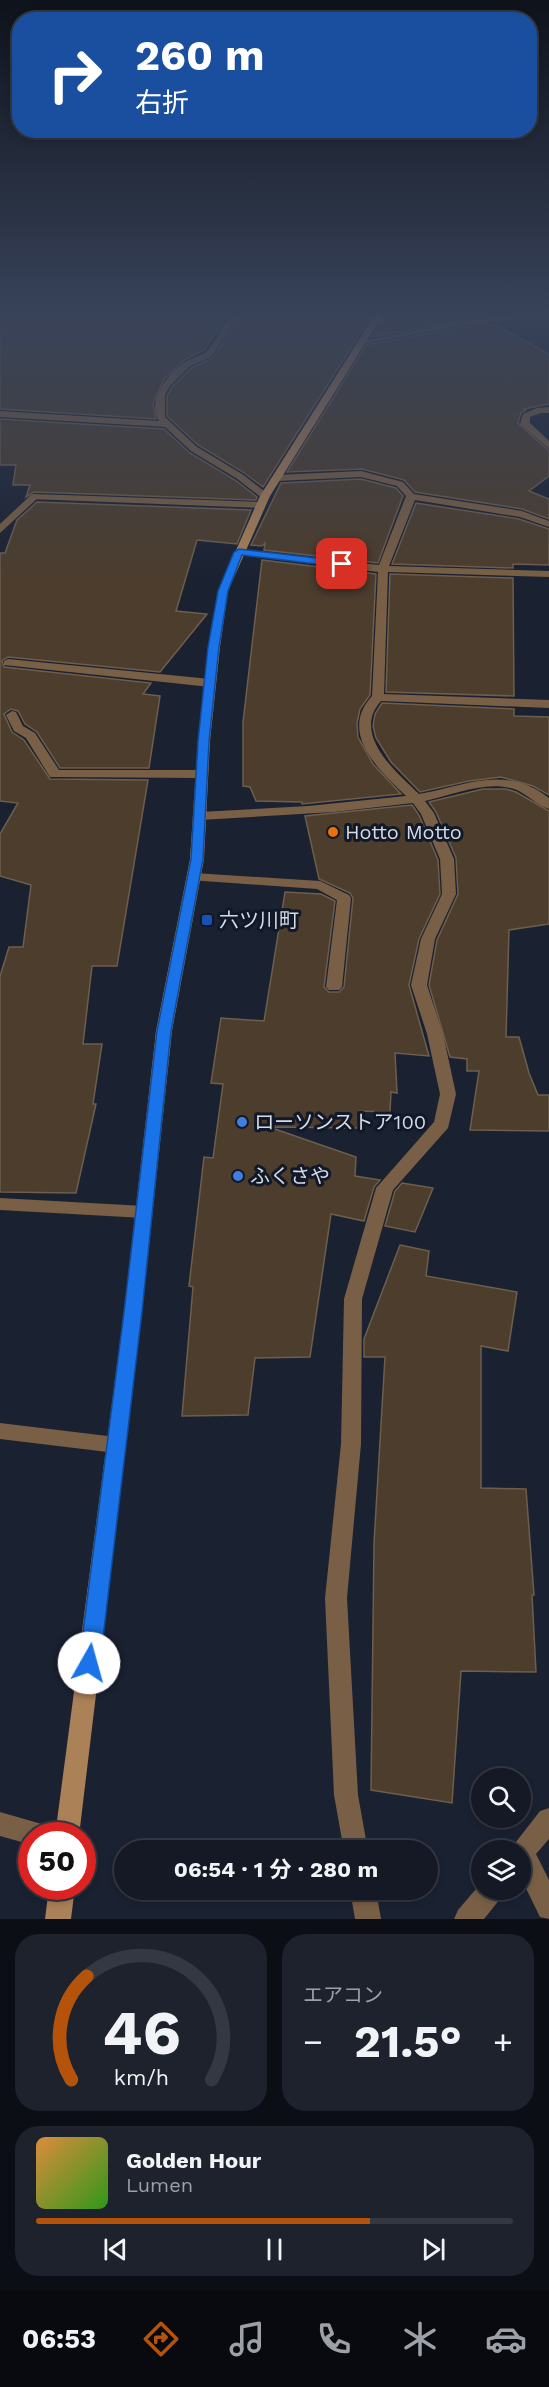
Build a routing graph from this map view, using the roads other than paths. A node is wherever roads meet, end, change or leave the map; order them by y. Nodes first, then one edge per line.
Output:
1 (160, 403) edge
2 (324, 403) edge
3 (549, 410) edge
4 (0, 414) edge
5 (167, 424) junction
6 (549, 446) edge
7 (276, 478) junction
8 (411, 496) junction
9 (262, 501) junction
10 (549, 524) edge
11 (0, 530) edge
12 (239, 552) junction
13 (383, 569) junction
14 (549, 574) edge
15 (8, 663) dead end
16 (210, 683) junction
17 (378, 697) junction
18 (549, 704) edge
19 (12, 715) dead end
20 (202, 774) junction
21 (416, 799) junction
22 (549, 805) edge
23 (200, 816) junction
24 (194, 877) junction
25 (334, 987) dead end
26 (0, 1204) edge
27 (144, 1212) junction
28 (0, 1431) edge
29 (116, 1445) junction
30 (549, 1820) edge
31 (70, 1822) edge
32 (0, 1824) edge
33 (18, 1829) edge
34 (354, 1840) edge
35 (531, 1841) edge
36 (531, 1873) edge
37 (60, 1900) edge
38 (365, 1900) edge
39 (482, 1900) edge
40 (549, 1908) edge
41 (58, 1919) edge
42 (368, 1919) edge
43 (466, 1919) edge

1 - 5 street
2 - 7 main road
3 - 6 street
4 - 5 street
5 - 9 street
7 - 8 street
7 - 9 main road
8 - 10 street
8 - 13 street
9 - 11 street
9 - 12 main road
12 - 13 street
12 - 16 main road
13 - 14 street
13 - 17 street
15 - 16 street
16 - 20 main road
17 - 18 street
17 - 21 street
19 - 20 street
20 - 23 main road
21 - 22 street
21 - 23 street
21 - 34 street
23 - 24 main road
24 - 25 street
24 - 27 main road
26 - 27 street
27 - 29 main road
28 - 29 street
29 - 31 main road
30 - 35 street
32 - 33 street
36 - 40 street
37 - 41 main road
38 - 42 street
39 - 43 street

